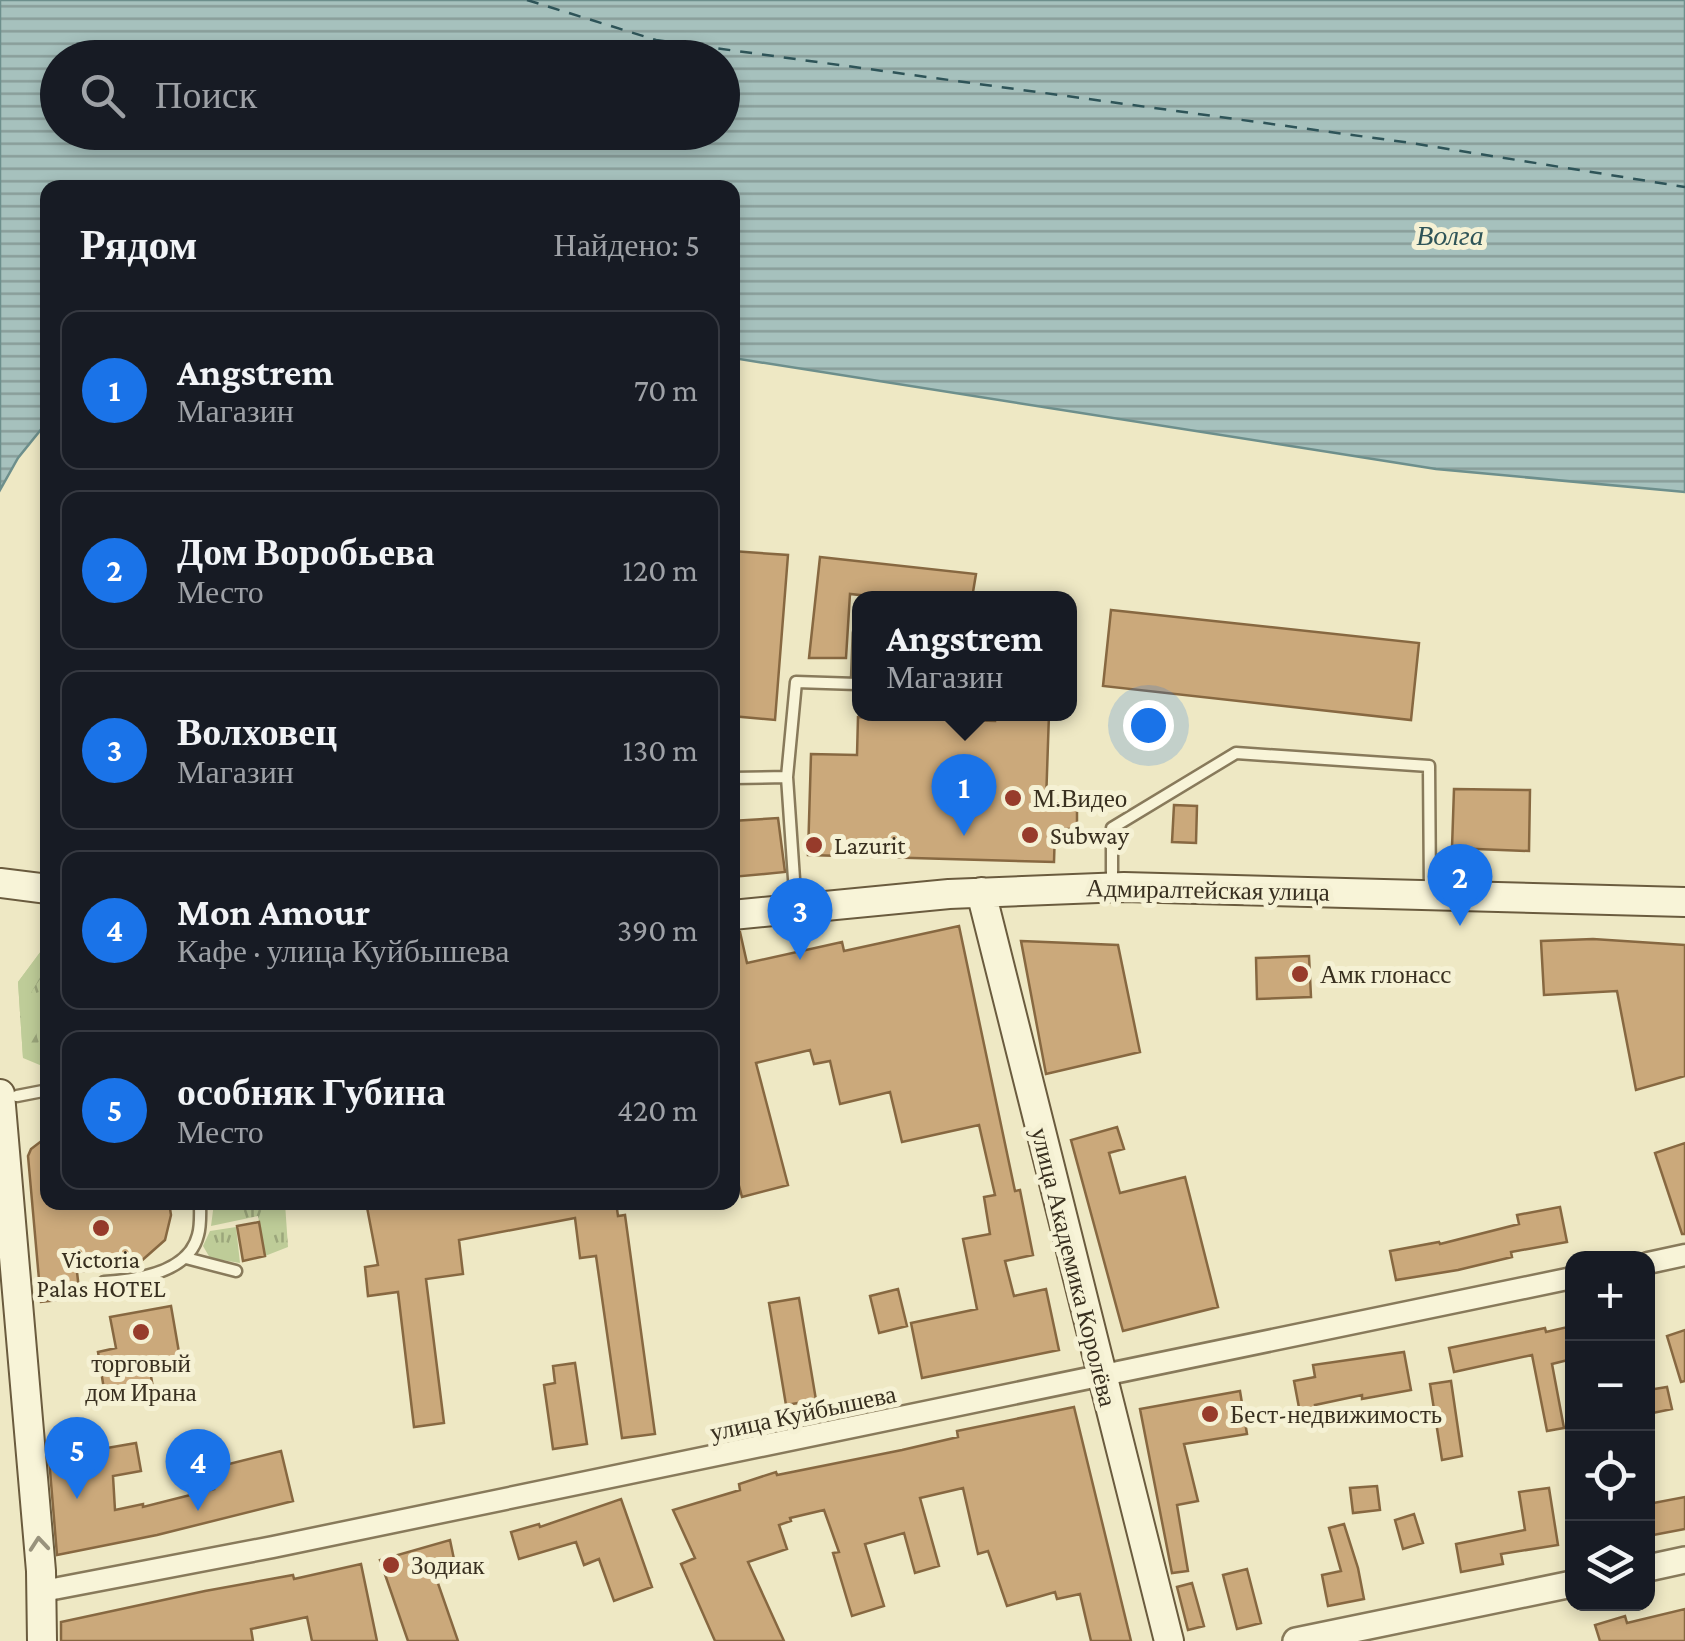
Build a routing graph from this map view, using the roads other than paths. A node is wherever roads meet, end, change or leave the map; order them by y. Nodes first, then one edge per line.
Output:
1 (852, 684) edge
2 (787, 777) junction
3 (740, 778) edge
4 (0, 882) edge
5 (1112, 887) junction
6 (40, 888) edge
7 (981, 892) junction
8 (1430, 895) junction
9 (1685, 902) edge
10 (796, 908) junction
11 (740, 913) edge
12 (40, 1091) edge
13 (8, 1095) edge
14 (200, 1210) edge
15 (1685, 1255) edge
16 (186, 1258) junction
17 (1655, 1261) edge
18 (236, 1271) dead end
19 (1565, 1279) edge
20 (104, 1282) dead end
21 (1101, 1378) junction
22 (1685, 1560) edge
23 (1655, 1566) edge
24 (1565, 1585) edge
25 (43, 1591) junction
26 (42, 1641) edge
27 (1169, 1641) edge
28 (1296, 1641) edge

1 - 2 lane
2 - 3 lane
2 - 10 lane
4 - 6 main road
5 - 7 main road, Адмиралтейская улица
5 - 8 main road, Адмиралтейская улица
5 - 8 lane
7 - 10 main road, Адмиралтейская улица
7 - 21 main road, улица Академика Королёва
8 - 9 main road, Адмиралтейская улица
10 - 11 main road, Адмиралтейская улица
12 - 13 lane
25 -> 13 main road
14 - 16 lane
15 - 17 street
16 - 18 lane
16 - 20 lane
19 - 21 street, улица Куйбышева
21 - 25 street, улица Куйбышева
21 - 27 main road, улица Академика Королёва
22 - 23 street
24 - 28 street
25 - 26 main road

